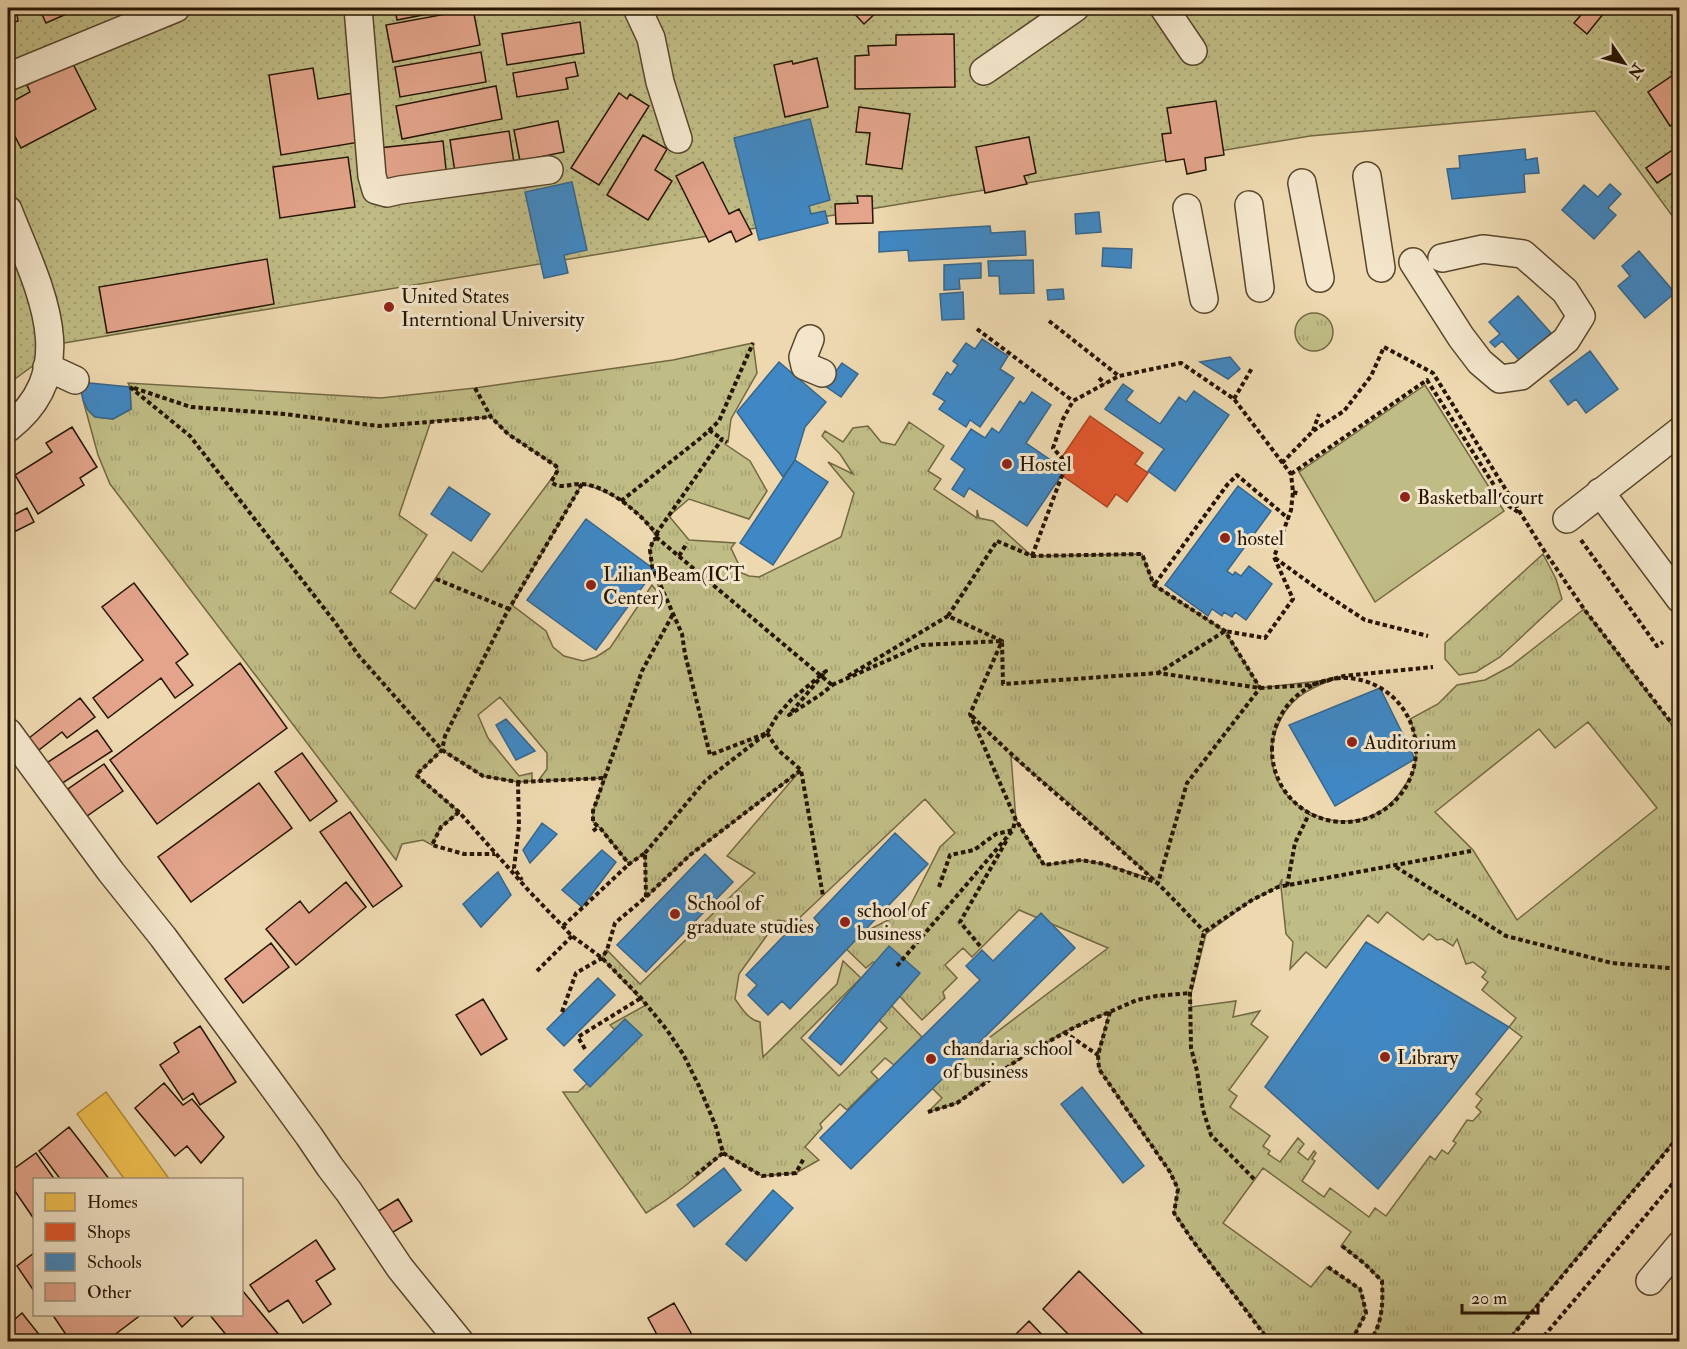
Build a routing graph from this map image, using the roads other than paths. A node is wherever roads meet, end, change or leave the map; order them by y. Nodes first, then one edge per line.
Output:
1 (176, 8) edge
2 (358, 8) edge
3 (637, 8) edge
4 (1075, 8) edge
5 (1164, 8) edge
6 (1193, 51) dead end
7 (984, 71) dead end
8 (8, 77) edge
9 (678, 139) dead end
10 (549, 171) dead end
11 (1367, 176) dead end
12 (1302, 183) dead end
13 (1249, 205) dead end
14 (1187, 208) dead end
15 (8, 210) edge
16 (1442, 258) dead end
17 (1413, 262) dead end
18 (1381, 268) dead end
19 (1320, 278) dead end
20 (1260, 288) dead end
21 (1204, 299) dead end
22 (810, 339) dead end
23 (47, 366) junction
24 (822, 373) dead end
25 (75, 380) dead end
26 (8, 428) edge
27 (1680, 431) edge
28 (1600, 492) junction
29 (1567, 519) road end
30 (1680, 599) edge
31 (8, 732) edge
32 (1680, 1245) edge
33 (1650, 1281) dead end
34 (460, 1341) edge

1 - 8 street
2 - 10 street
3 - 9 street
4 - 7 street
5 - 6 street
11 - 18 street
12 - 19 street
13 - 20 street
14 - 21 street
15 - 23 street
16 - 17 street
22 - 24 street
23 - 25 street
23 - 26 street
27 - 28 street
28 - 29 street
28 - 30 street
31 - 34 street
32 - 33 street

